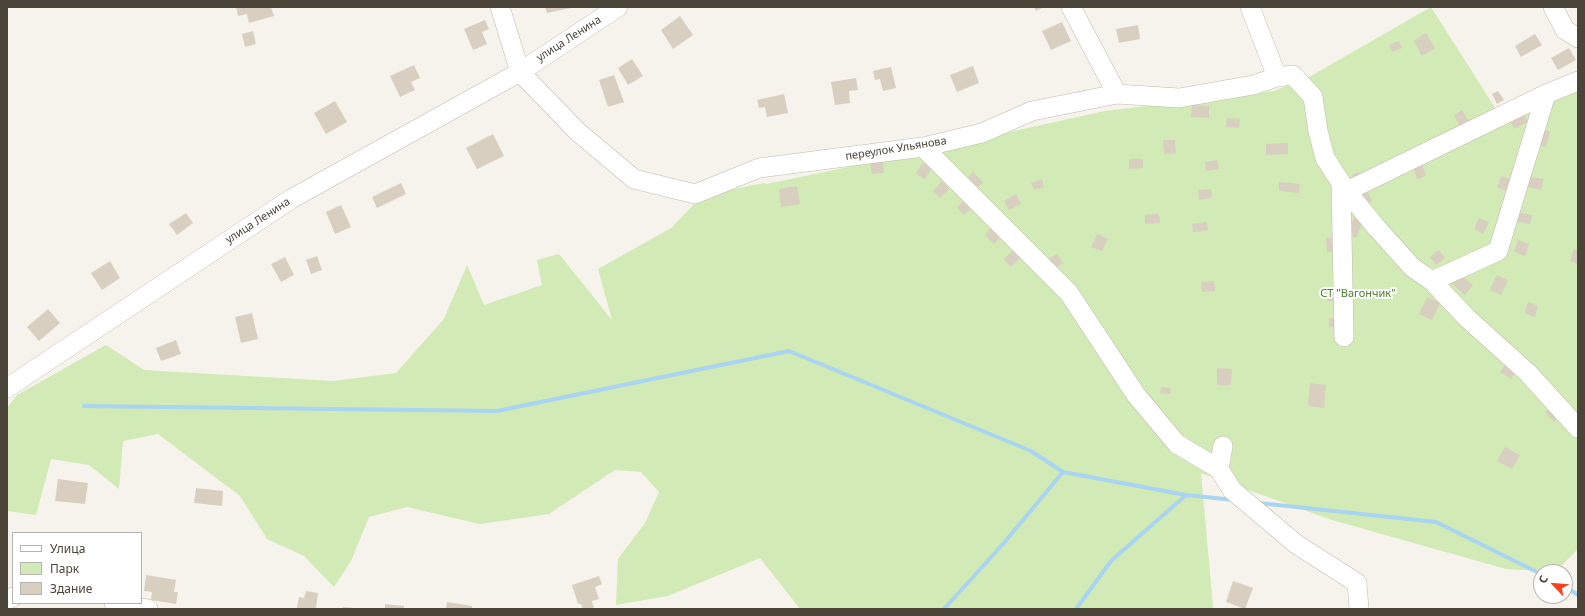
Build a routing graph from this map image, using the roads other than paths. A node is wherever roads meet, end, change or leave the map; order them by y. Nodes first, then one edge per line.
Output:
1 (500, 7) edge
2 (618, 7) edge
3 (1071, 7) edge
4 (1250, 7) edge
5 (1553, 7) edge
6 (1578, 38) edge
7 (520, 72) junction
8 (1277, 77) junction
9 (1578, 81) edge
10 (1117, 94) junction
11 (1546, 94) junction
12 (923, 147) junction
13 (1344, 187) junction
14 (1432, 281) junction
15 (1344, 337) dead end
16 (7, 388) edge
17 (1578, 427) edge
18 (1223, 446) dead end
19 (1219, 469) junction
20 (120, 604) edge
21 (148, 609) edge
22 (1359, 609) edge

1 - 7 street
2 - 7 street, улица Ленина
3 - 10 street
4 - 8 street
5 - 6 street
7 - 12 street, переулок Ульянова
7 - 16 street, улица Ленина
8 - 10 street, переулок Ульянова
8 - 13 street
9 - 11 street
10 - 12 street, переулок Ульянова
11 - 13 street
11 - 14 street
12 - 19 street
13 - 14 street
13 - 15 street
14 - 17 street
18 - 19 street
19 - 22 street
20 - 21 street

